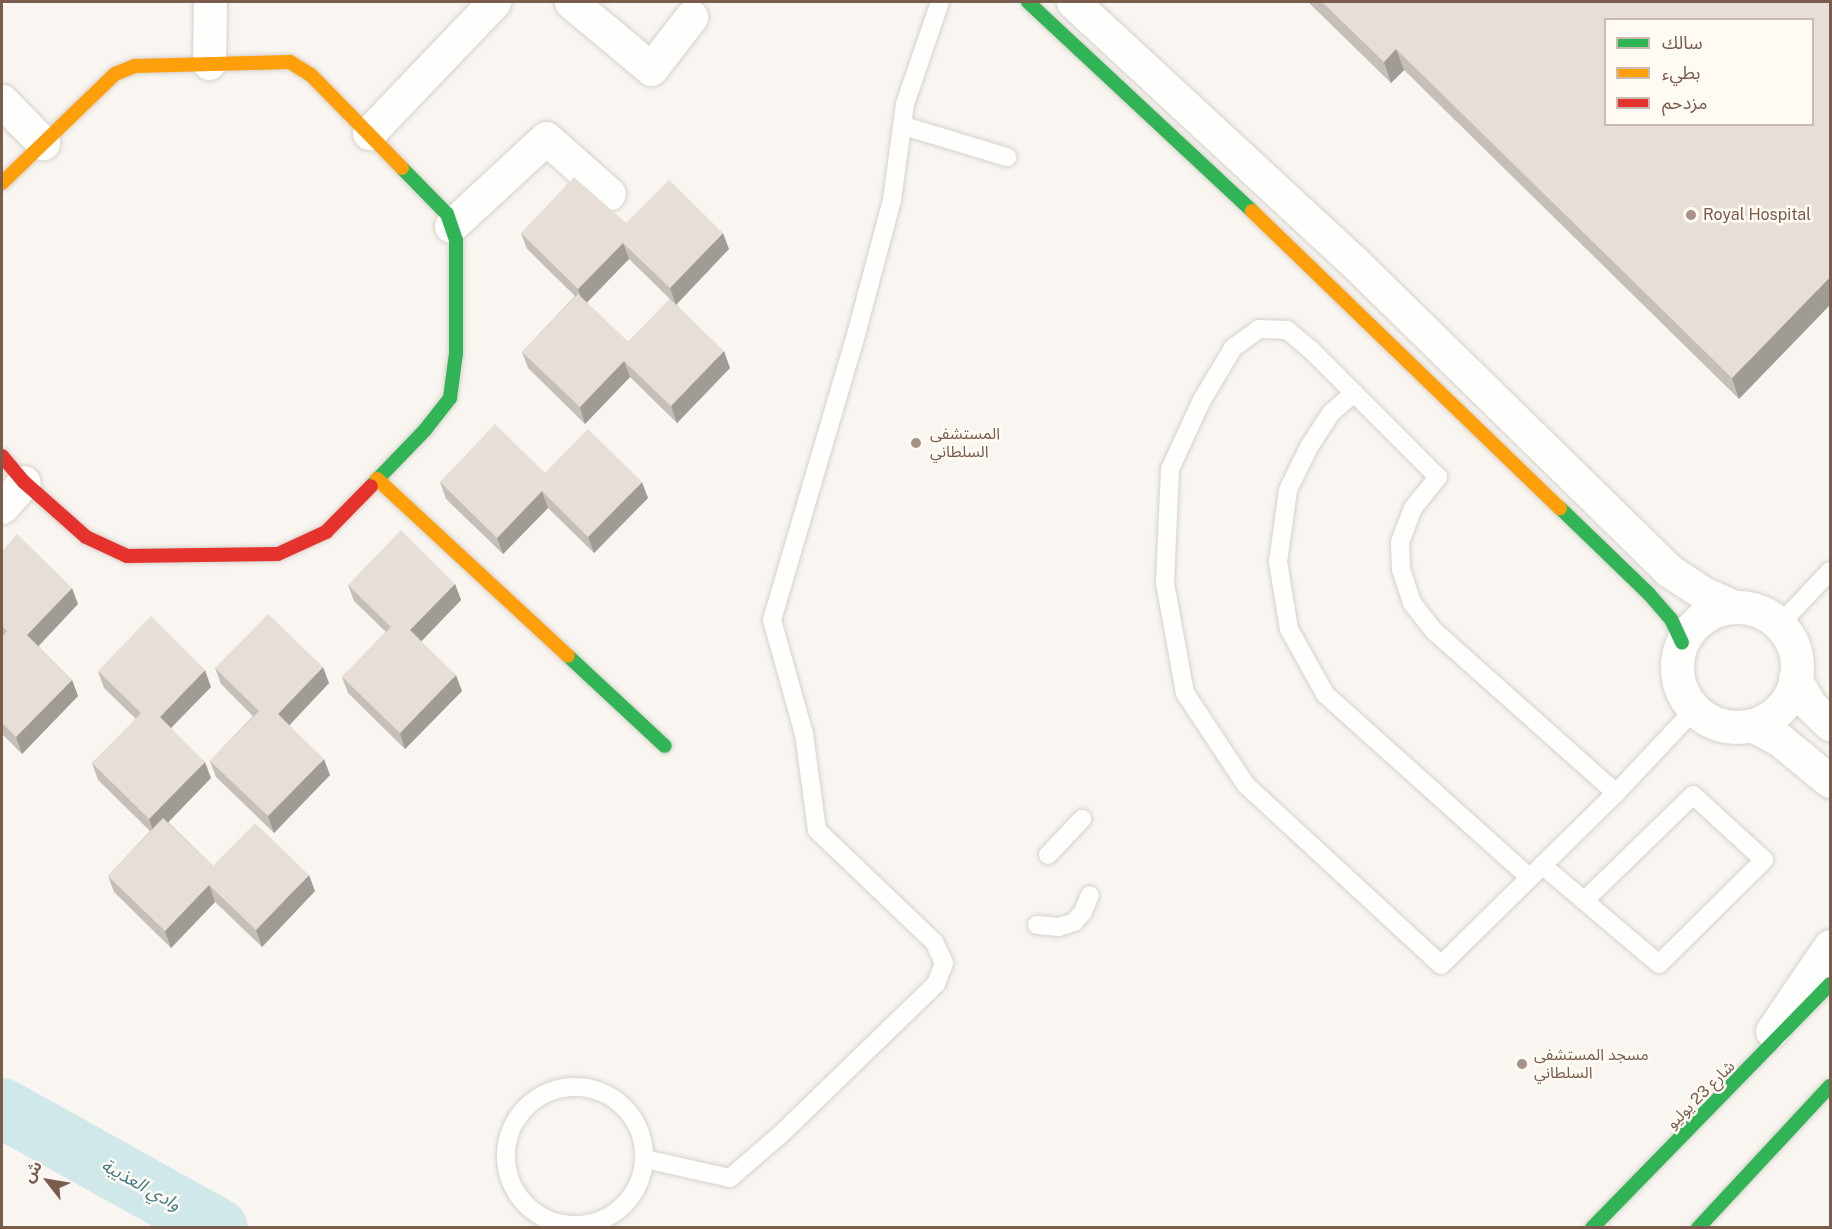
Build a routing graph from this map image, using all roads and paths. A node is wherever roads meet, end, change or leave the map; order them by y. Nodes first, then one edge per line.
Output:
1 (210, 2) edge
2 (494, 2) edge
3 (571, 2) edge
4 (940, 2) edge
5 (1028, 2) edge
6 (1073, 2) edge
7 (691, 17) dead end
8 (209, 63) junction
9 (2, 101) edge
10 (904, 126) junction
11 (369, 133) junction
12 (44, 143) junction
13 (1007, 157) dead end
14 (2, 183) edge
15 (609, 194) dead end
16 (451, 226) junction
17 (1354, 393) junction
18 (2, 456) edge
19 (377, 479) junction
20 (24, 482) junction
21 (2, 507) edge
22 (1830, 571) edge
23 (1734, 607) junction
24 (1780, 624) junction
25 (1683, 643) junction
26 (1796, 679) junction
27 (1694, 710) junction
28 (1830, 724) edge
29 (1752, 726) junction
30 (665, 746) dead end
31 (1830, 781) edge
32 (1616, 793) junction
33 (1082, 819) dead end
34 (1048, 855) dead end
35 (1536, 871) junction
36 (1090, 895) dead end
37 (1584, 901) junction
38 (1037, 925) dead end
39 (1830, 946) edge
40 (1830, 984) edge
41 (1738, 1080) junction
42 (1830, 1086) edge
43 (645, 1159) junction
44 (1592, 1227) edge
45 (1698, 1227) edge

1 - 8 street
2 - 11 street
3 - 7 street
4 - 10 lane
5 - 25 street
6 - 23 street
8 - 11 street
8 - 12 street
9 - 12 street
10 - 13 lane
10 - 43 lane
11 - 16 street
12 - 14 street
15 - 16 street
16 - 19 street
17 - 32 lane
17 - 35 lane
17 - 35 lane
18 - 20 street
19 - 20 street
19 - 30 street
20 - 21 street
22 - 24 lane
23 - 24 street
23 - 25 street
24 - 26 street
25 - 27 street
26 - 28 street
26 - 29 street
27 - 29 street
27 - 32 lane
29 - 31 street
32 - 35 lane
33 - 34 lane
35 - 37 lane
36 - 38 lane
37 - 37 lane
39 - 41 street
40 - 41 street, شارع 23 يوليو
41 - 44 street, شارع 23 يوليو
42 - 45 street
43 - 43 lane

